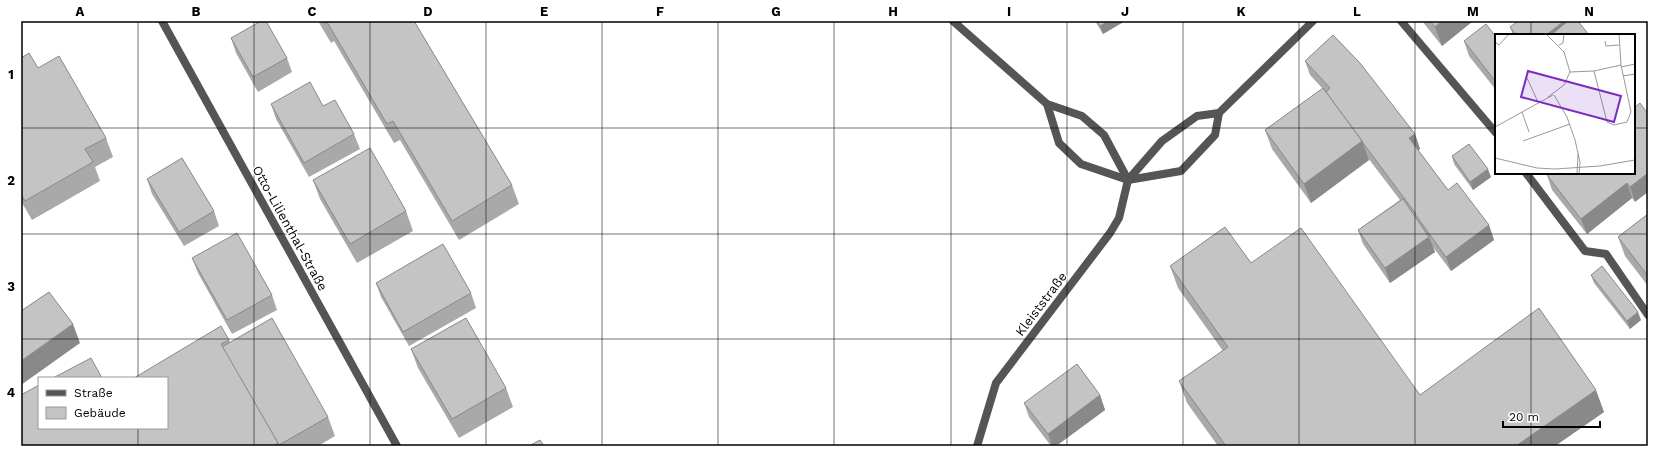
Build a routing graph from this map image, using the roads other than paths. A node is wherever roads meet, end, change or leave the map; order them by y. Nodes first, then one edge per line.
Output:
1 (162, 21) edge
2 (954, 21) edge
3 (1313, 21) edge
4 (1401, 21) edge
5 (1047, 104) junction
6 (1219, 113) junction
7 (1495, 132) edge
8 (1527, 174) edge
9 (1128, 180) junction
10 (1648, 315) edge
11 (397, 446) edge
12 (977, 446) edge

1 - 11 street, Otto-Lilienthal-Straße
2 - 5 street
3 - 6 street
4 - 7 street
5 - 9 street
5 - 9 street
6 - 9 street, Kleiststraße
6 - 9 street
8 - 10 street
9 - 12 street, Kleiststraße

